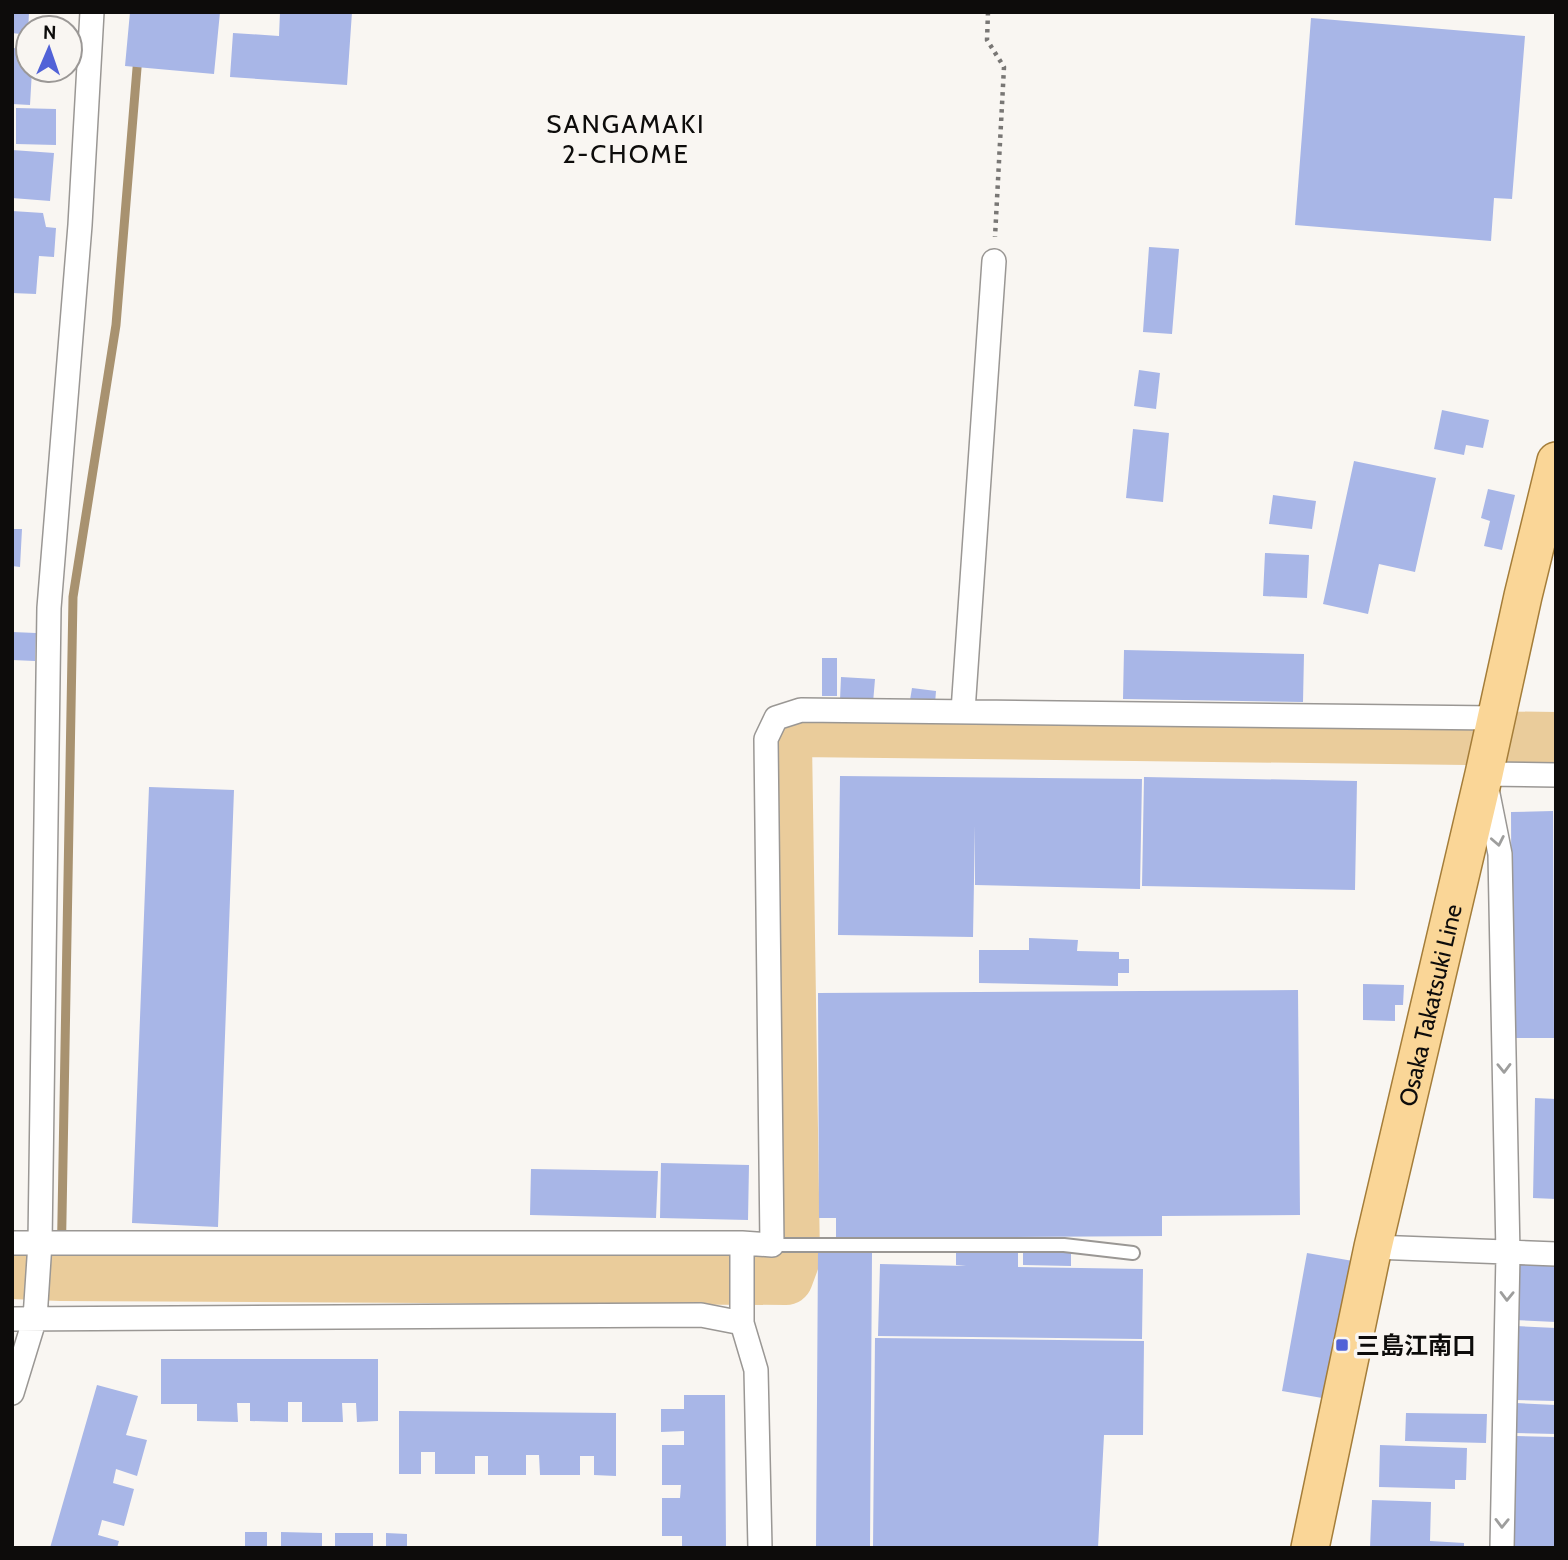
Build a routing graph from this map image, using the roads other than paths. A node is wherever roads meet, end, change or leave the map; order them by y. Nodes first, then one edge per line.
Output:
1 (92, 12) edge
2 (994, 261) road end
3 (1556, 461) edge
4 (1556, 519) edge
5 (1522, 596) junction
6 (963, 711) junction
7 (1496, 718) junction
8 (1485, 774) junction
9 (1556, 775) edge
10 (12, 1243) edge
11 (40, 1243) junction
12 (742, 1243) junction
13 (772, 1245) junction
14 (1373, 1247) junction
15 (1133, 1253) dead end
16 (1508, 1254) junction
17 (1556, 1254) edge
18 (24, 1318) edge
19 (742, 1323) junction
20 (12, 1392) edge
21 (760, 1548) edge
22 (1310, 1548) edge
23 (1502, 1548) edge

1 - 11 street
2 - 6 street
3 - 5 main road, Osaka Takatsuki Line
4 - 5 street
5 - 7 main road, Osaka Takatsuki Line
6 - 7 street
6 - 13 street
7 - 8 main road, Osaka Takatsuki Line
8 - 9 street
8 - 14 main road, Osaka Takatsuki Line
8 -> 16 street
10 - 11 street
11 - 12 street
11 - 18 street
12 - 13 street
12 - 19 street
13 - 15 lane
14 - 16 street
14 - 22 main road, Osaka Takatsuki Line
16 - 17 street
16 -> 23 street
18 - 19 street
18 - 20 street
19 - 21 street

